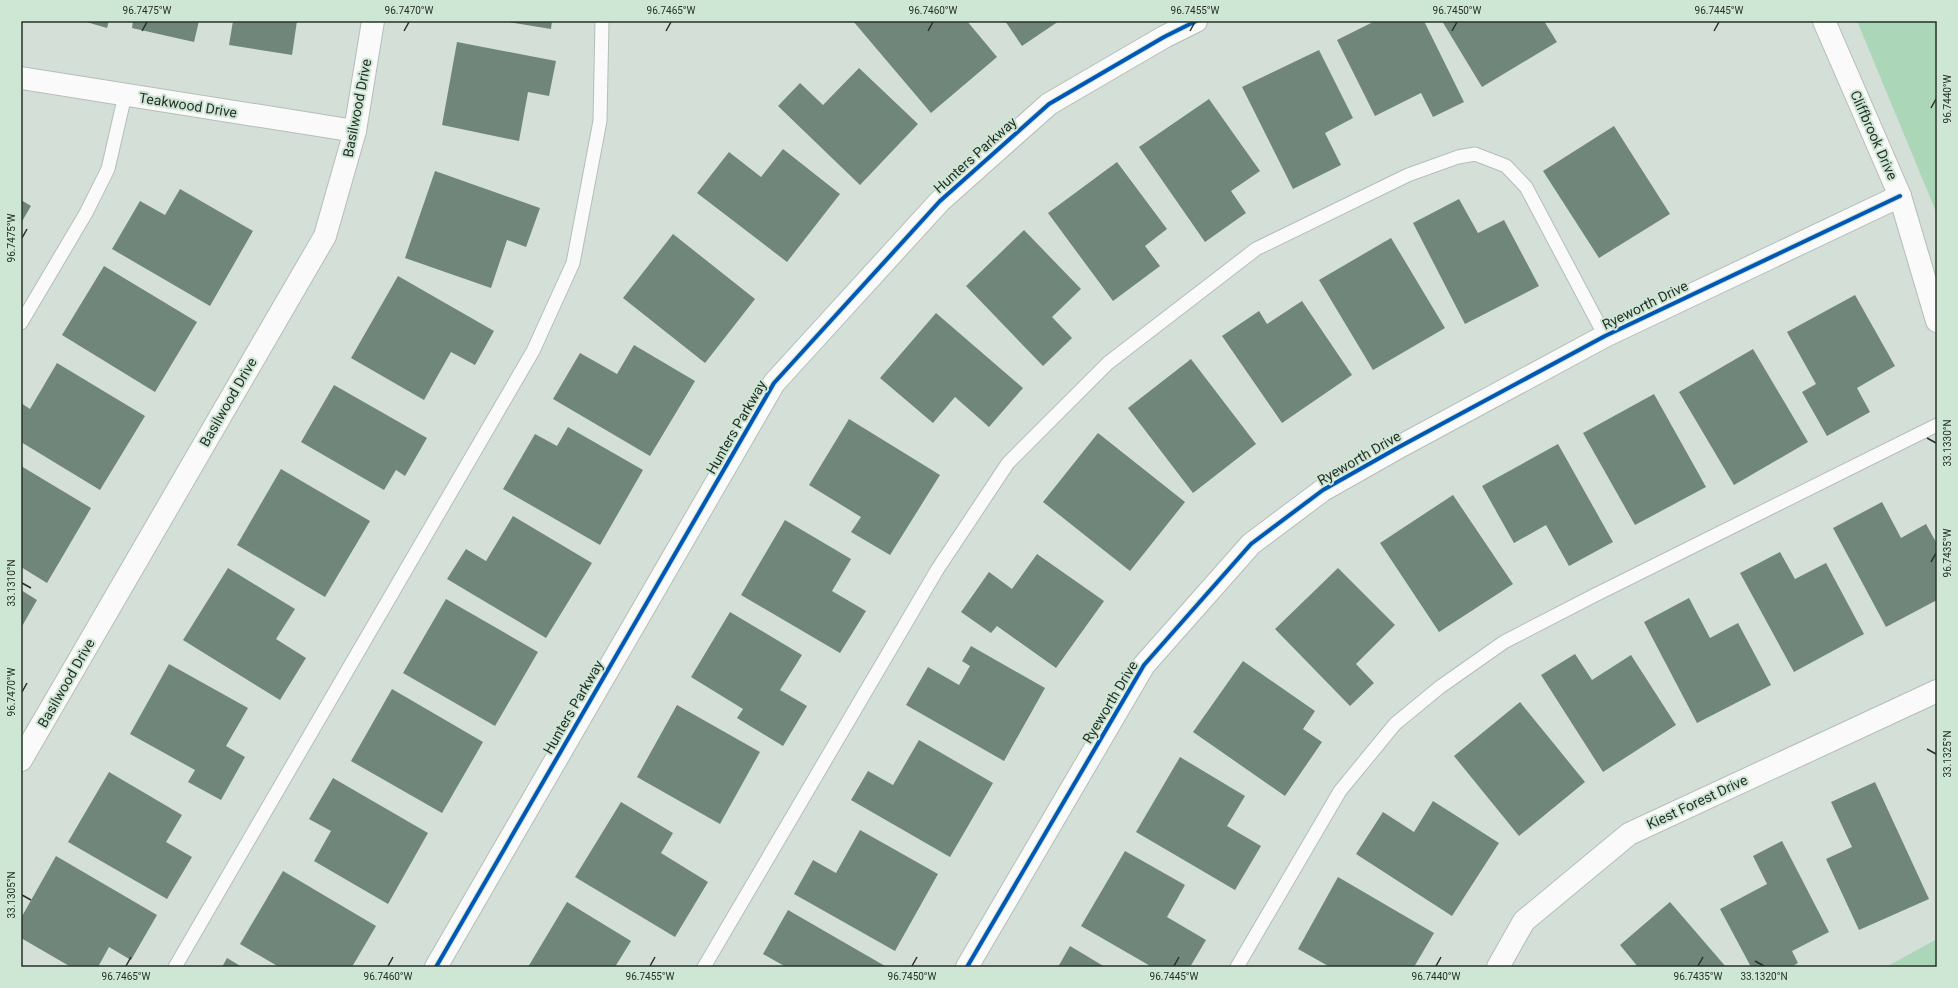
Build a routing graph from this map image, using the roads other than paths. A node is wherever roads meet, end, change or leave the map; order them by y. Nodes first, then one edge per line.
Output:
1 (373, 21) edge
2 (602, 21) edge
3 (1196, 21) edge
4 (1824, 21) edge
5 (21, 78) edge
6 (125, 95) junction
7 (355, 130) junction
8 (1900, 196) junction
9 (1937, 321) edge
10 (21, 323) edge
11 (1605, 336) junction
12 (1937, 425) edge
13 (1937, 691) edge
14 (21, 760) edge
15 (175, 967) edge
16 (436, 967) edge
17 (704, 967) edge
18 (967, 967) edge
19 (1237, 967) edge
20 (1498, 967) edge

1 - 7 street, Basilwood Drive
2 - 15 lane
3 - 16 street, Hunters Parkway
4 - 8 street, Cliffbrook Drive
5 - 6 street, Teakwood Drive
6 - 7 street, Teakwood Drive
6 - 10 lane
7 - 14 street, Basilwood Drive
8 - 9 street, Cliffbrook Drive
8 - 11 street, Ryeworth Drive
11 - 17 lane
11 - 18 street, Ryeworth Drive
12 - 19 lane
13 - 20 street, Kiest Forest Drive

